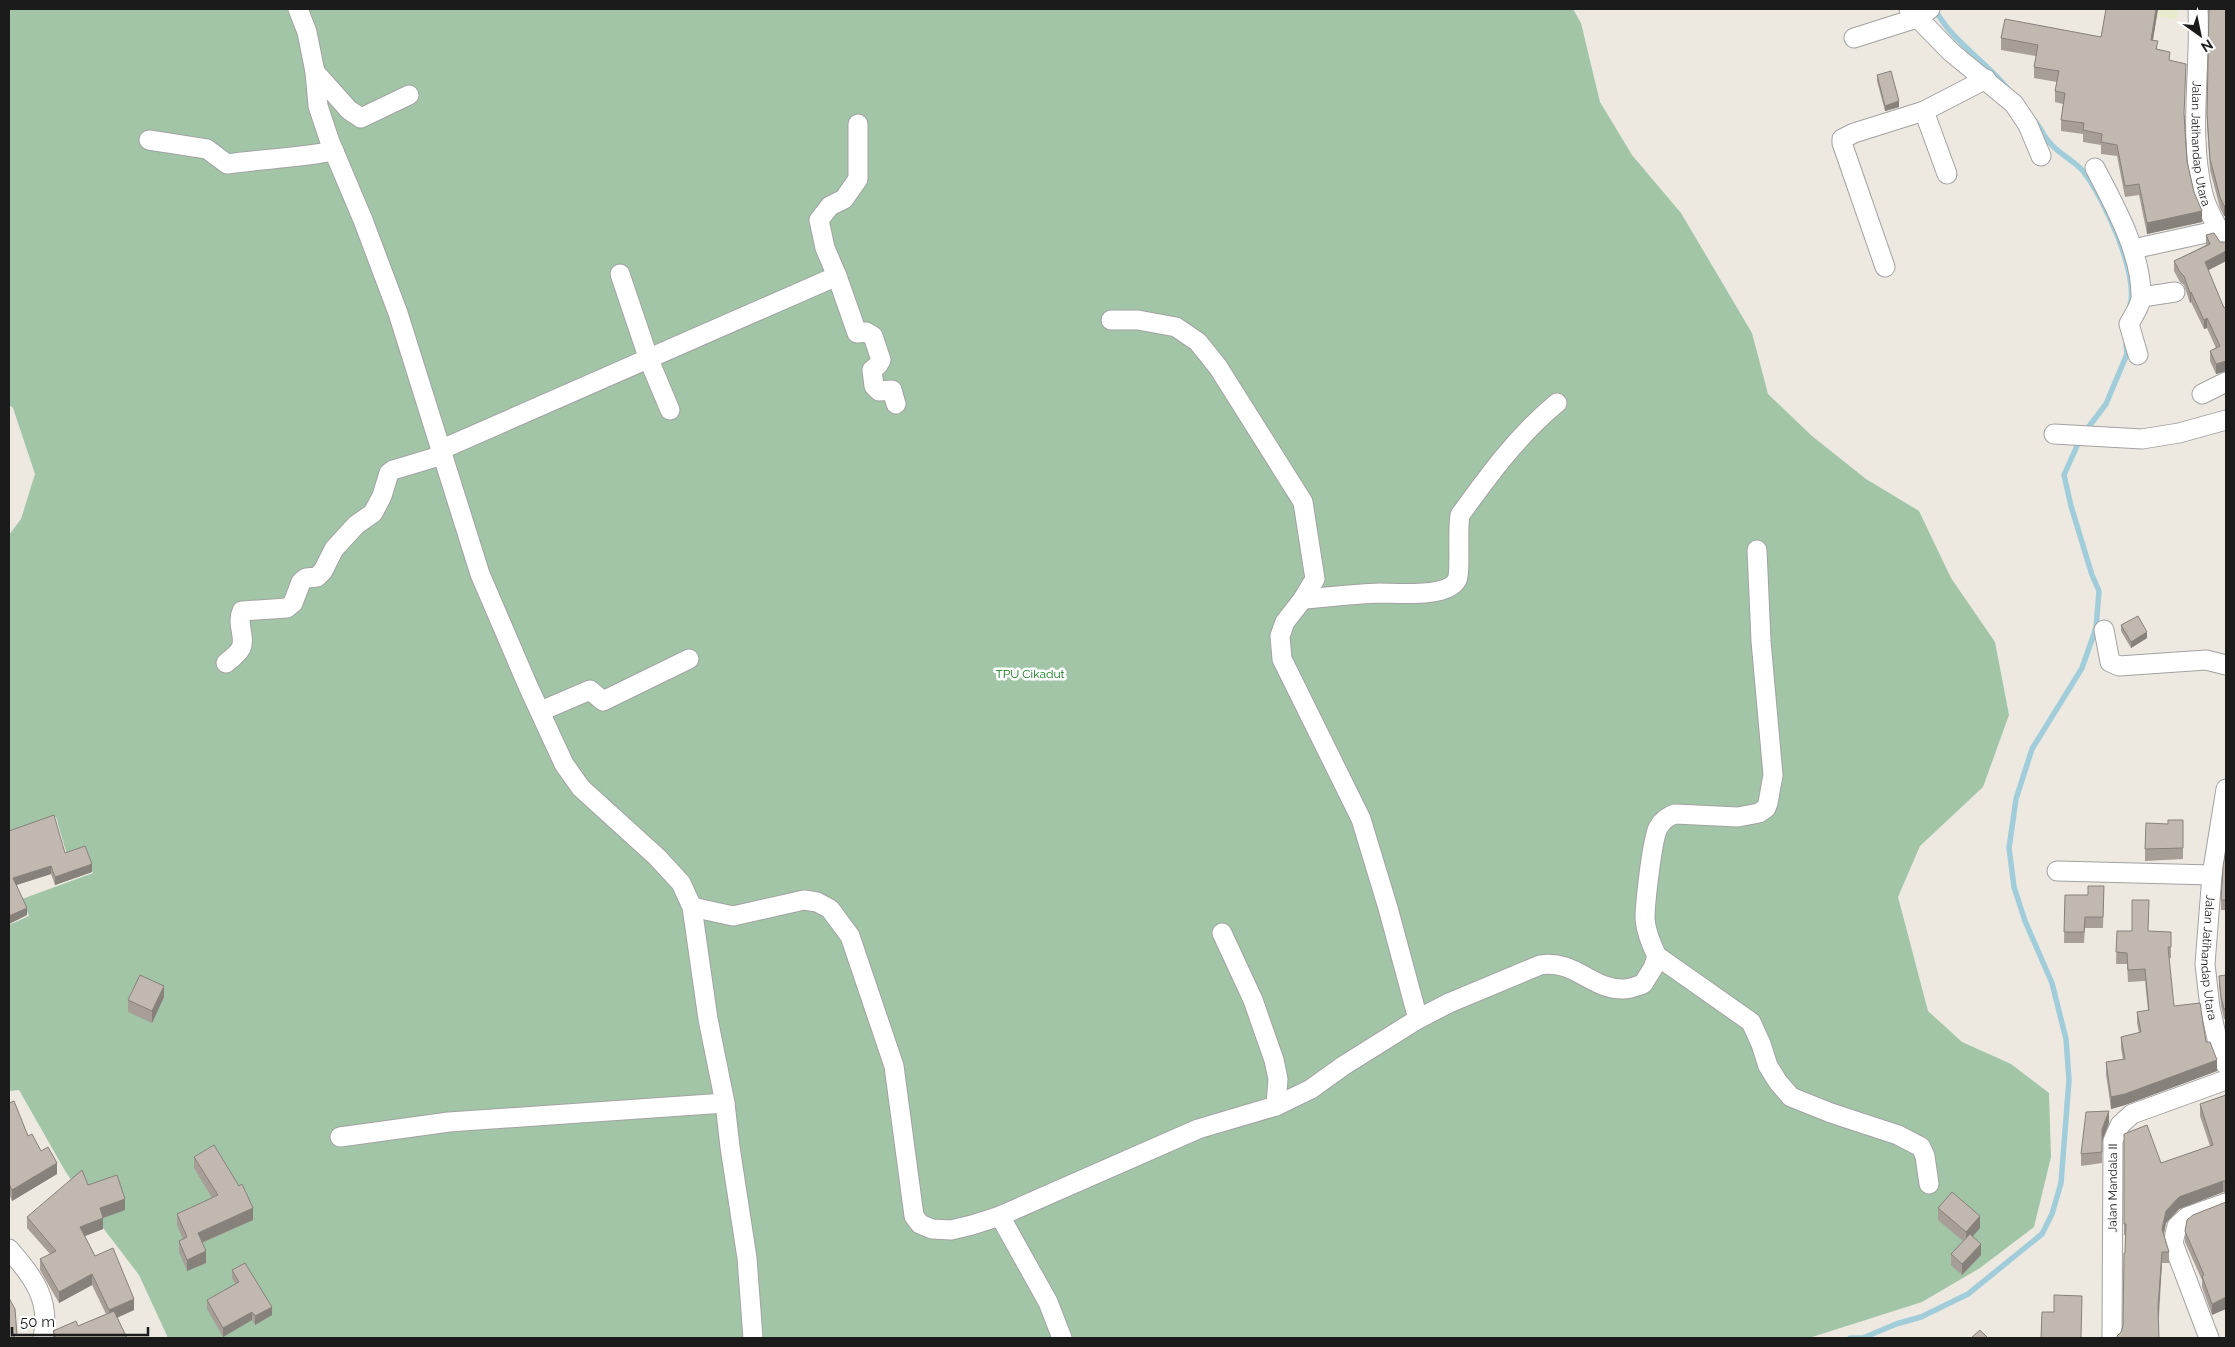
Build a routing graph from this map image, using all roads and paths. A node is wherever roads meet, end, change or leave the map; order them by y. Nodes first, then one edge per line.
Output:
1 (298, 9) edge
2 (2198, 9) edge
3 (1919, 12) edge
4 (1854, 38) dead end
5 (315, 72) junction
6 (1986, 79) junction
7 (409, 95) dead end
8 (1924, 111) junction
9 (858, 124) dead end
10 (149, 140) dead end
11 (334, 151) junction
12 (2041, 156) dead end
13 (2095, 168) dead end
14 (1947, 174) dead end
15 (2223, 236) edge
16 (2133, 249) junction
17 (1885, 267) dead end
18 (620, 274) dead end
19 (837, 276) junction
20 (2175, 292) dead end
21 (2142, 297) junction
22 (1112, 320) dead end
23 (2138, 355) dead end
24 (649, 360) junction
25 (2226, 382) edge
26 (2202, 394) dead end
27 (1557, 403) dead end
28 (896, 404) dead end
29 (670, 410) dead end
30 (2226, 420) edge
31 (2054, 434) dead end
32 (442, 453) junction
33 (1757, 550) dead end
34 (1303, 599) junction
35 (2104, 630) dead end
36 (689, 659) dead end
37 (226, 663) dead end
38 (2226, 665) edge
39 (541, 711) junction
40 (2226, 788) edge
41 (2057, 871) dead end
42 (2212, 875) junction
43 (692, 907) junction
44 (1222, 933) dead end
45 (1657, 956) junction
46 (1418, 1019) junction
47 (2226, 1065) edge
48 (2226, 1080) edge
49 (725, 1102) junction
50 (1276, 1106) junction
51 (340, 1137) dead end
52 (1929, 1184) dead end
53 (2226, 1203) edge
54 (1000, 1216) junction
55 (9, 1249) edge
56 (44, 1338) edge
57 (753, 1338) edge
58 (1062, 1338) edge
59 (2112, 1338) edge
60 (2209, 1338) edge

1 - 5 street
2 - 15 street, Jalan Jatihandap Utara
3 - 4 street
3 - 6 street
5 - 7 street
5 - 11 street
6 - 8 street
6 - 12 street
8 - 14 street
8 - 17 street
9 - 19 street
10 - 11 street
11 - 32 street
13 - 16 street
15 - 16 street
16 - 21 street
18 - 24 street
19 - 24 street
19 - 28 street
20 - 21 street
21 - 23 street
22 - 34 street
24 - 29 street
24 - 32 street
25 - 26 street
27 - 34 street
30 - 31 street
32 - 37 street
32 - 39 street
33 - 45 street
34 - 46 street
35 - 38 street
36 - 39 street
39 - 43 street
40 - 42 street, Jalan Jatihandap Utara
41 - 42 street
42 - 47 street, Jalan Jatihandap Utara
43 - 49 street
43 - 54 street
44 - 50 street
45 - 46 street
45 - 52 street
46 - 50 street
48 - 59 street, Jalan Mandala II
49 - 51 street
49 - 57 street
50 - 54 street
53 - 60 street
54 - 58 street
55 - 56 street

